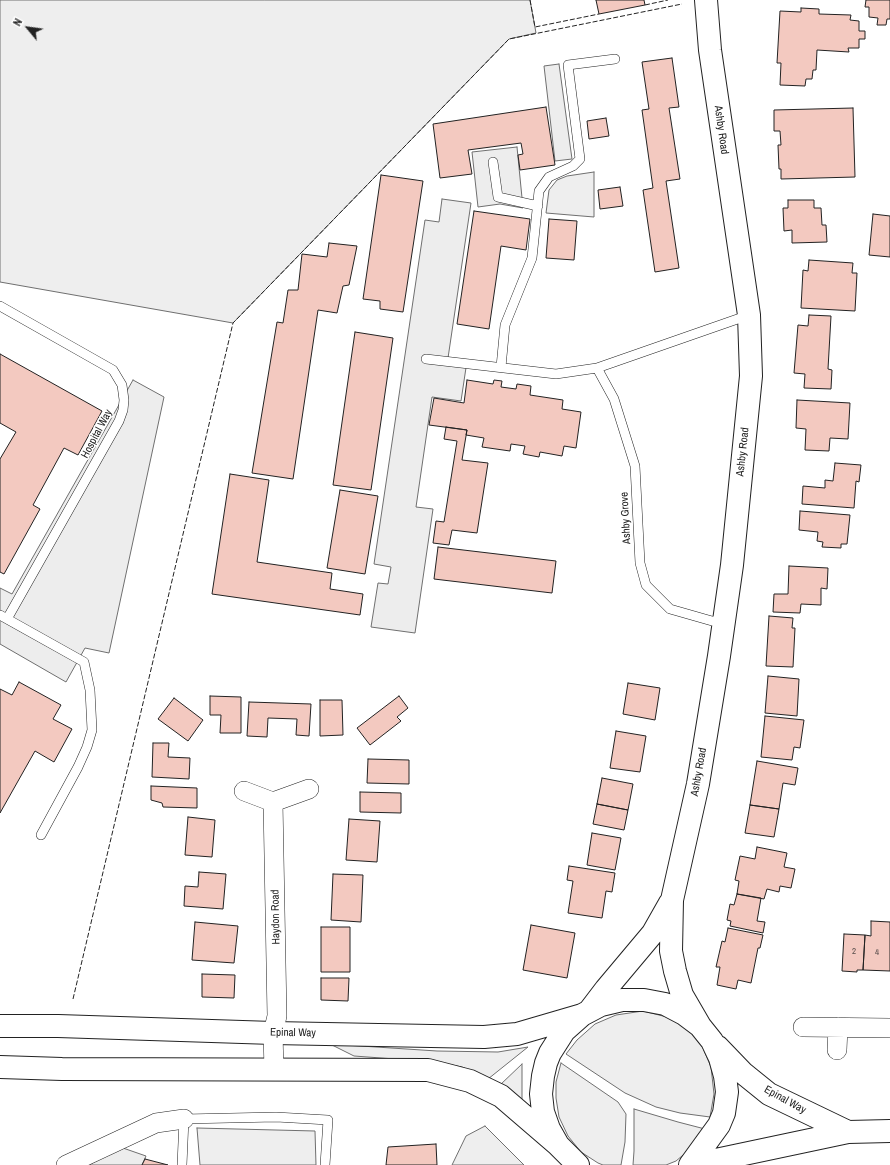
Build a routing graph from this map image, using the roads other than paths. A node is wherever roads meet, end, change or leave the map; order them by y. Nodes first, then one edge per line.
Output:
1 (706, 0) edge
2 (615, 59) dead end
3 (493, 162) dead end
4 (538, 206) junction
5 (0, 306) edge
6 (749, 315) junction
7 (426, 359) dead end
8 (501, 368) junction
9 (598, 368) junction
10 (4, 617) edge
11 (724, 621) junction
12 (309, 789) dead end
13 (244, 790) dead end
14 (274, 802) junction
15 (41, 835) dead end
16 (672, 900) junction
17 (586, 1013) junction
18 (0, 1026) edge
19 (803, 1027) dead end
20 (838, 1028) junction
21 (890, 1028) edge
22 (273, 1032) junction
23 (706, 1033) junction
24 (837, 1050) dead end
25 (0, 1067) edge
26 (274, 1070) junction
27 (184, 1119) junction
28 (890, 1131) edge
29 (848, 1132) junction
30 (558, 1145) junction
31 (66, 1165) edge
32 (182, 1165) edge
33 (325, 1165) edge
34 (578, 1165) edge
35 (691, 1165) edge

1 - 6 main road, Ashby Road
2 - 4 lane
3 - 4 lane
4 - 8 lane
5 - 10 lane, Hospital Way
6 - 9 lane
6 - 11 main road, Ashby Road
7 - 8 lane
8 - 9 lane
9 - 11 lane, Ashby Grove
10 - 15 lane
11 - 16 main road, Ashby Road
12 - 14 street
13 - 14 street
14 - 22 street, Haydon Road
16 - 17 main road, Ashby Road
16 - 23 main road, Ashby Road
17 - 22 main road, Epinal Way
17 - 23 main road, Epinal Way
17 - 30 main road
18 - 22 main road, Epinal Way
19 - 20 street
20 - 21 street
20 - 24 street
22 - 26 street, Haydon Road
23 - 29 main road, Epinal Way
23 - 35 main road
25 - 26 main road
26 - 30 main road
27 - 31 street
27 - 32 lane
27 - 33 lane
28 - 29 main road, Epinal Way
29 - 35 main road, Epinal Way
30 - 34 main road

